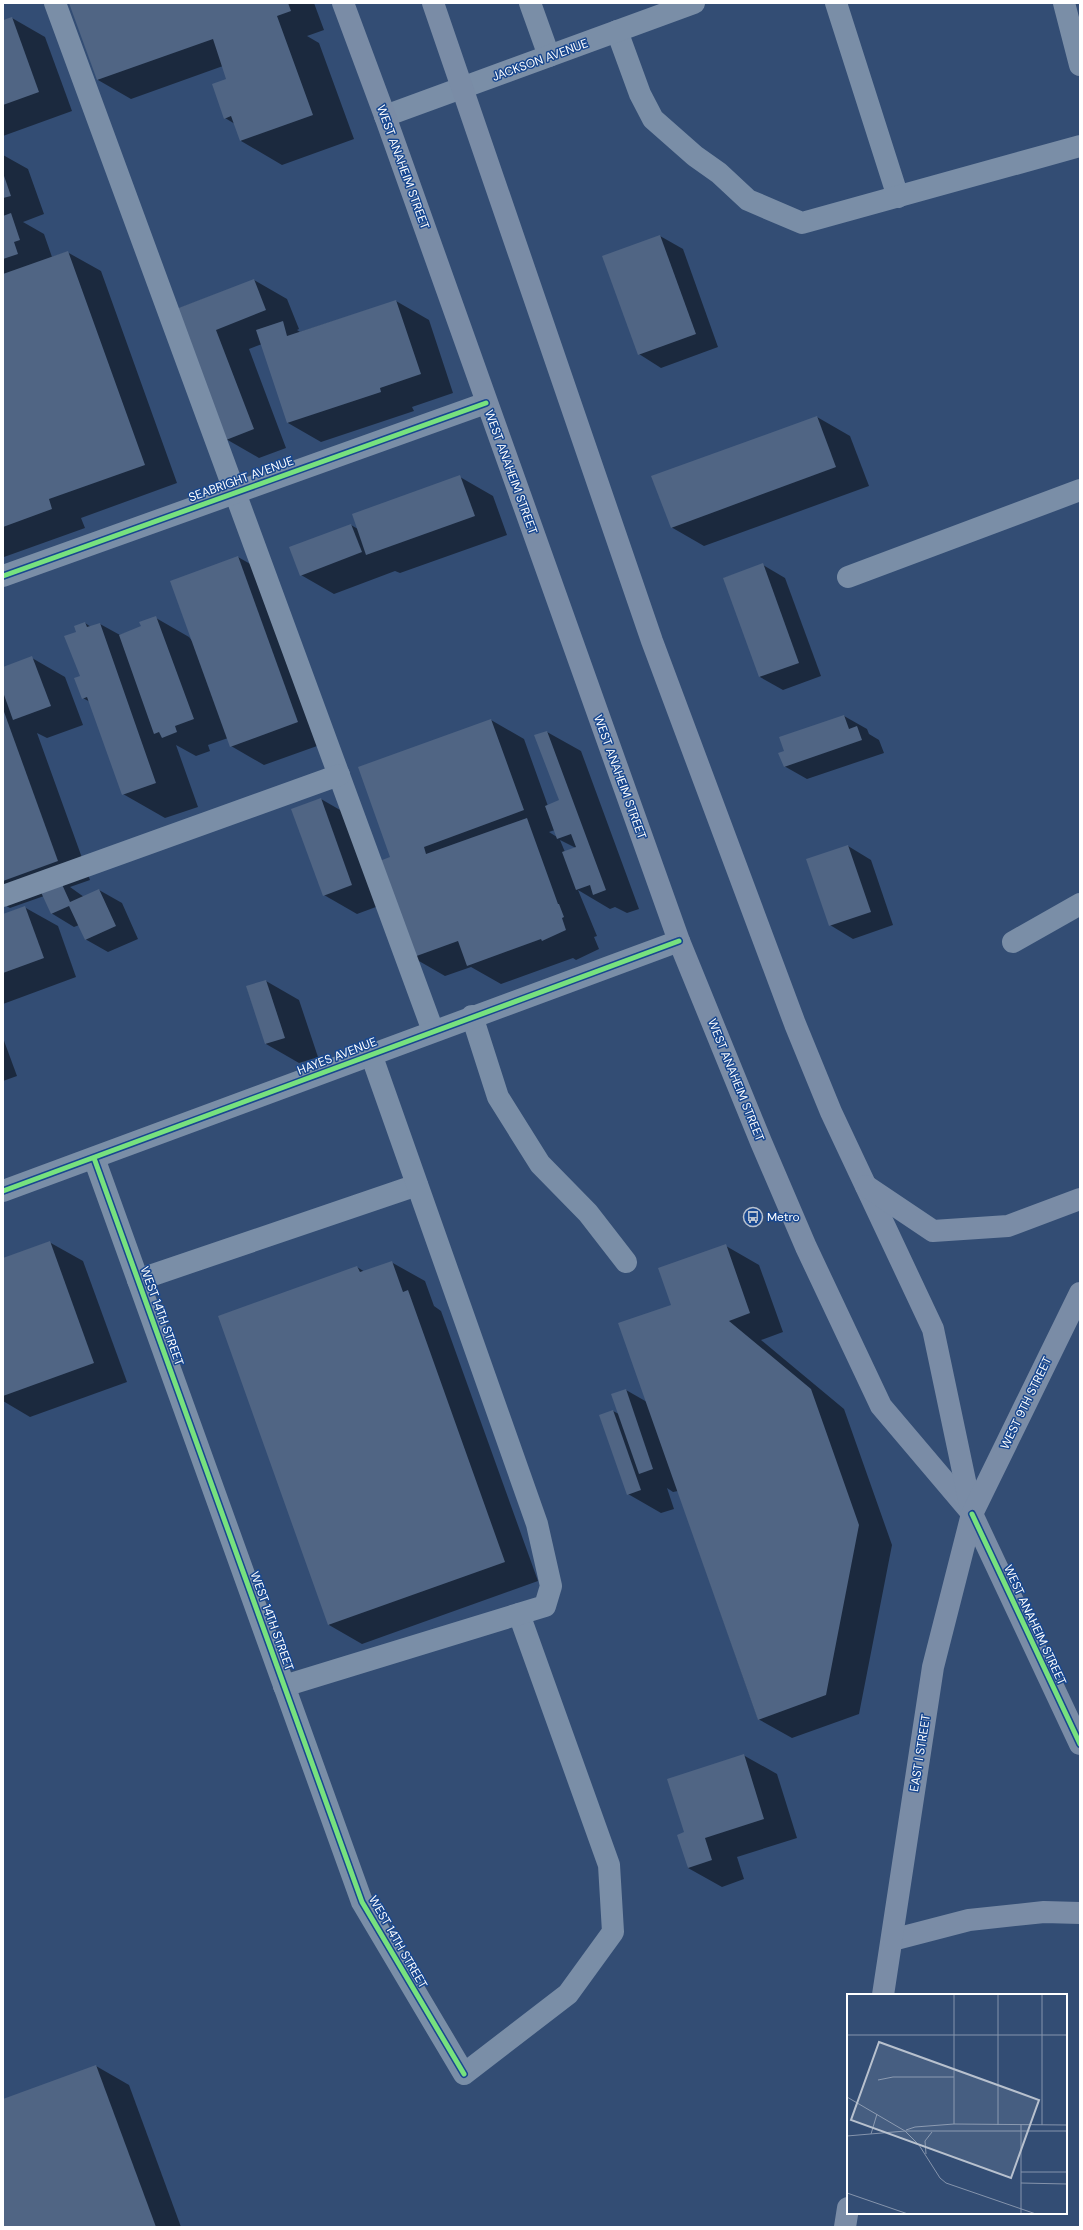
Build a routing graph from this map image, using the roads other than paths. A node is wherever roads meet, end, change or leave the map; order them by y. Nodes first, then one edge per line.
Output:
1 (55, 3) edge
2 (343, 3) edge
3 (433, 3) edge
4 (530, 3) edge
5 (694, 3) edge
6 (836, 3) edge
7 (1064, 3) edge
8 (617, 32) junction
9 (549, 56) junction
10 (1080, 65) edge
11 (463, 88) junction
12 (385, 116) junction
13 (1080, 146) edge
14 (898, 197) junction
15 (486, 403) junction
16 (1080, 490) edge
17 (234, 492) junction
18 (3, 576) edge
19 (848, 577) dead end
20 (339, 775) junction
21 (3, 896) edge
22 (1080, 904) edge
23 (679, 941) junction
24 (1014, 942) dead end
25 (472, 1016) junction
26 (433, 1030) junction
27 (371, 1054) junction
28 (94, 1158) junction
29 (417, 1185) junction
30 (866, 1186) junction
31 (3, 1191) edge
32 (1080, 1199) edge
33 (626, 1262) dead end
34 (138, 1280) junction
35 (1080, 1293) edge
36 (972, 1514) junction
37 (519, 1614) junction
38 (284, 1686) junction
39 (1080, 1744) edge
40 (1080, 1913) edge
41 (892, 1940) junction
42 (883, 1994) edge
43 (847, 2214) edge
44 (845, 2227) edge

1 - 17 street
2 - 12 main road, WEST ANAHEIM STREET
3 - 11 main road, WEST ANAHEIM STREET
4 - 9 street
5 - 8 street, JACKSON AVENUE
6 - 14 street
7 - 10 street
8 - 9 street, JACKSON AVENUE
8 - 14 street
9 - 11 street, JACKSON AVENUE
11 - 12 street, JACKSON AVENUE
11 - 30 main road, WEST ANAHEIM STREET
12 - 15 main road, WEST ANAHEIM STREET
13 - 14 street
15 - 17 street, SEABRIGHT AVENUE
15 - 23 main road, WEST ANAHEIM STREET
16 - 19 street
17 - 18 street, SEABRIGHT AVENUE
17 - 20 street
20 - 21 street
20 - 26 street
22 - 24 street
23 - 25 street, HAYES AVENUE
23 - 36 main road, WEST ANAHEIM STREET
25 - 26 street, HAYES AVENUE
25 - 33 street
26 - 27 street, HAYES AVENUE
27 - 28 street, HAYES AVENUE
27 - 29 street
28 - 31 street, HAYES AVENUE
28 - 34 street, WEST 14TH STREET
29 - 34 street
29 - 37 street
30 - 32 main road
30 - 36 main road, WEST ANAHEIM STREET
34 - 38 street, WEST 14TH STREET
35 - 36 main road, WEST 9TH STREET
36 - 39 main road, WEST ANAHEIM STREET
36 - 41 main road, EAST I STREET
37 - 38 street
37 - 38 street, WEST 14TH STREET
40 - 41 main road
41 - 42 main road, EAST I STREET
43 - 44 main road

